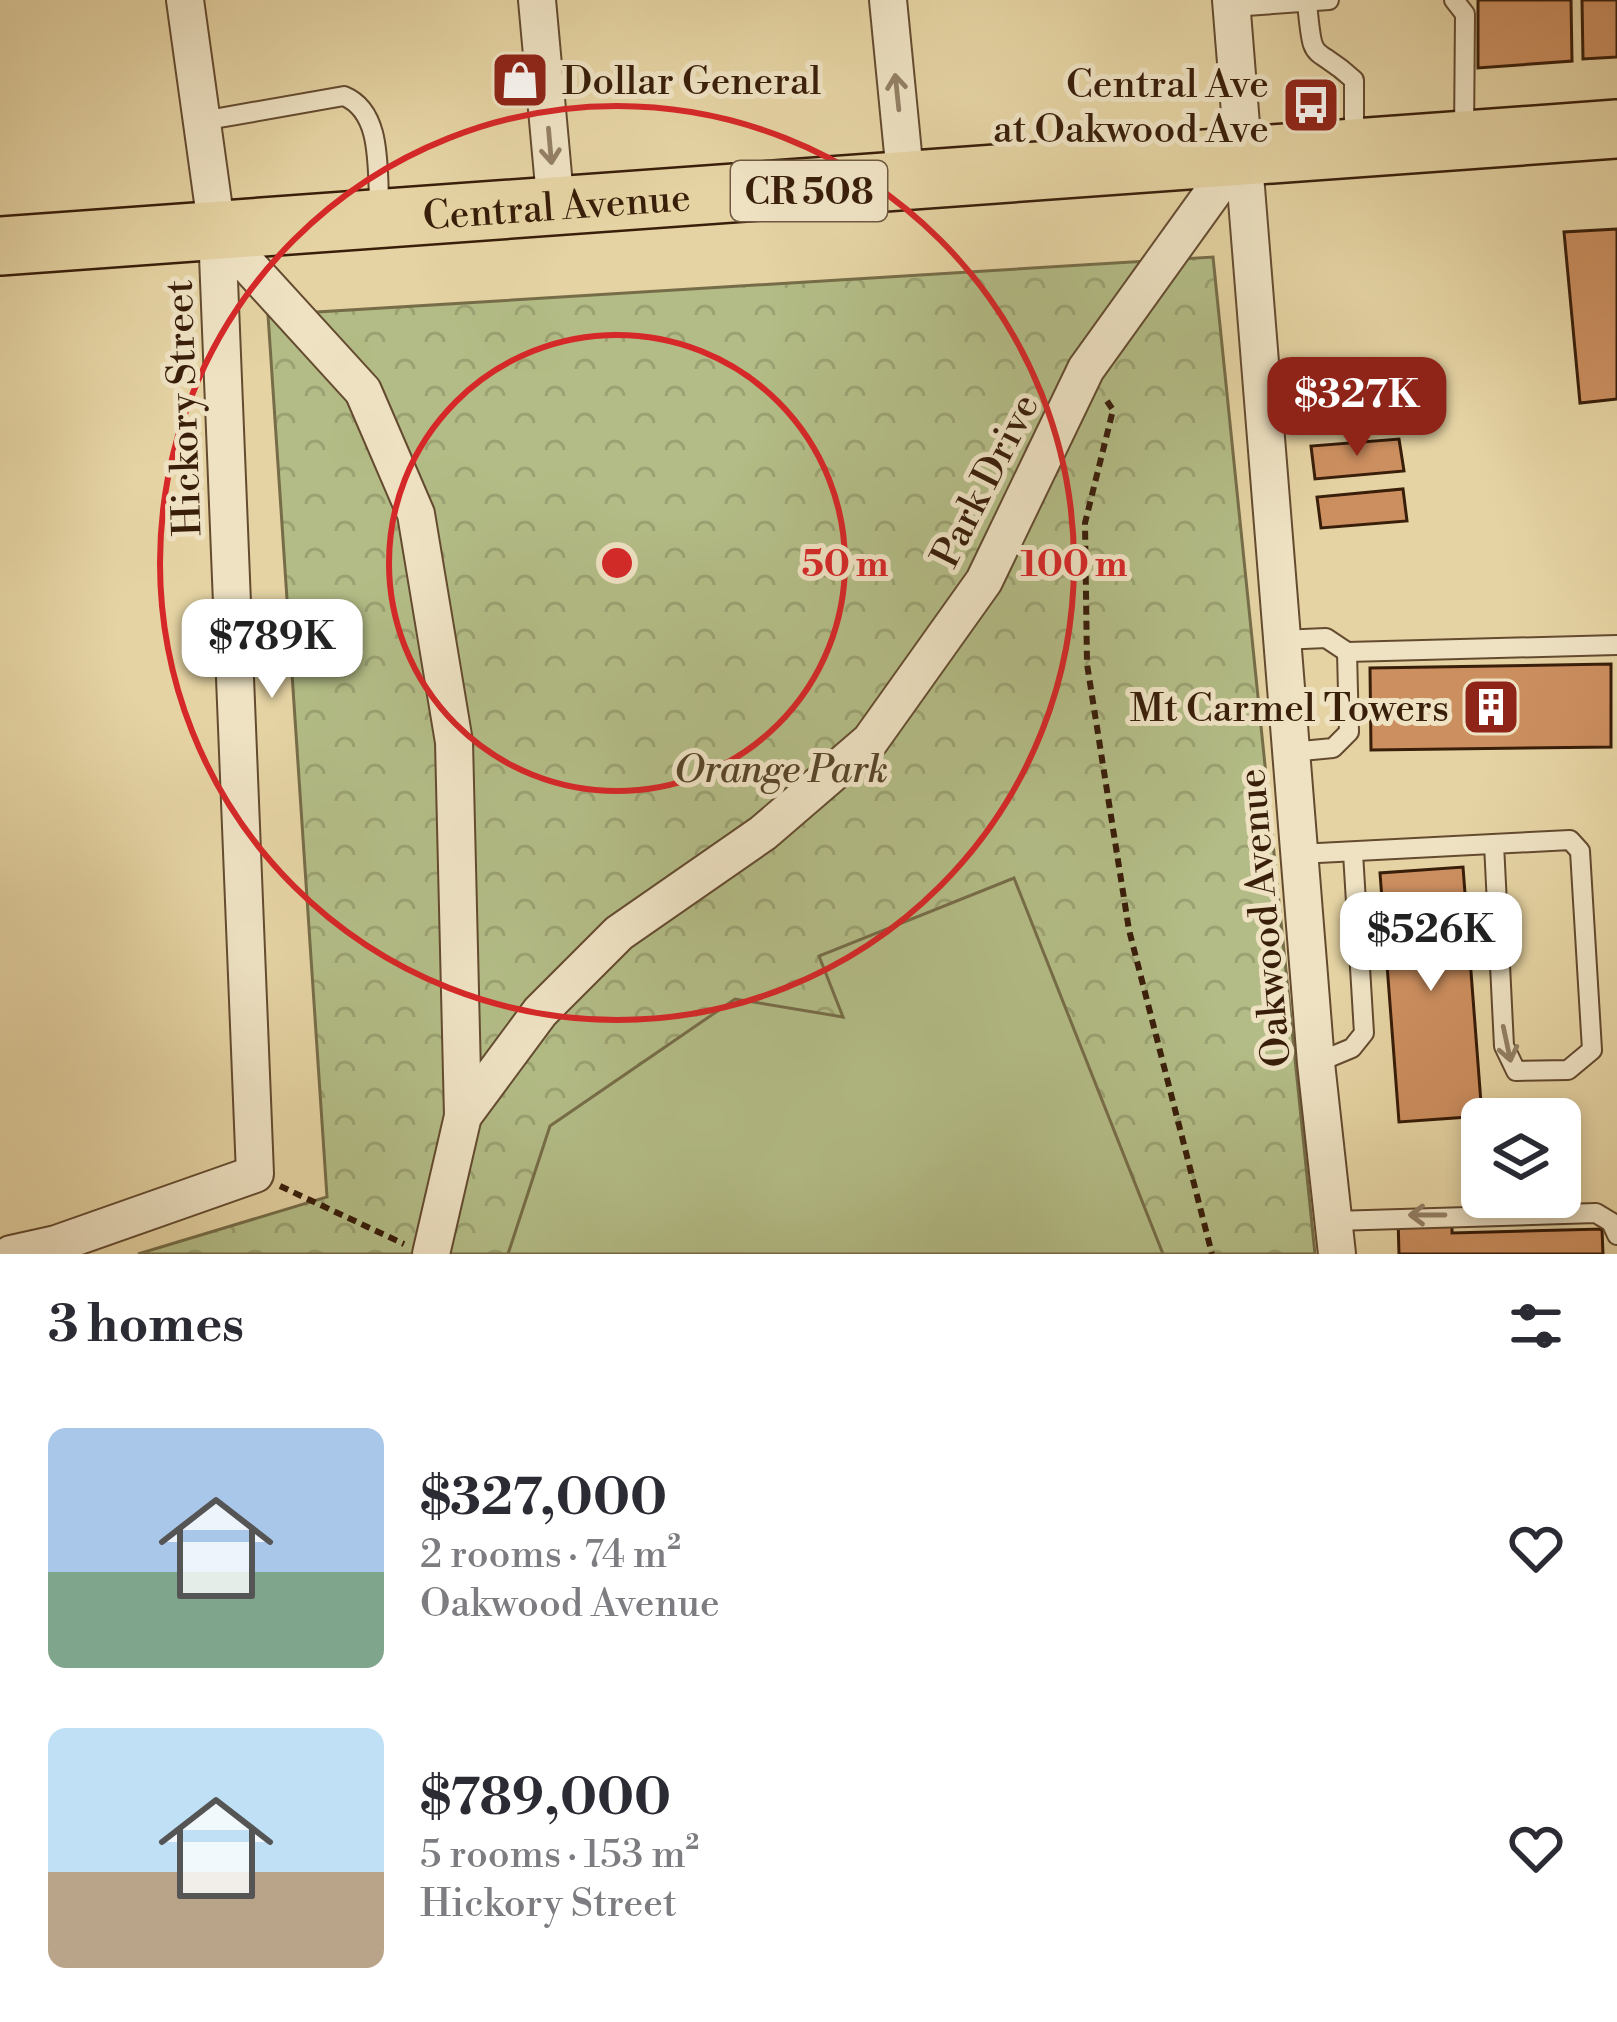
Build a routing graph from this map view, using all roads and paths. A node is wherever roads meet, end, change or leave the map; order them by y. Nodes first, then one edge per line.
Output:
1 (185, 0) edge
2 (538, 0) edge
3 (888, 0) edge
4 (1329, 0) edge
5 (1454, 0) edge
6 (1307, 2) edge
7 (1232, 4) edge
8 (202, 121) junction
9 (1617, 129) edge
10 (1464, 139) junction
11 (1354, 148) junction
12 (1242, 152) junction
13 (906, 184) junction
14 (556, 208) junction
15 (380, 220) junction
16 (217, 231) junction
17 (0, 246) edge
18 (1086, 369) junction
19 (1281, 640) junction
20 (1617, 645) edge
21 (1347, 652) junction
22 (1291, 752) junction
23 (1494, 844) junction
24 (1353, 853) junction
25 (1299, 854) junction
26 (1316, 1063) junction
27 (463, 1116) junction
28 (255, 1174) junction
29 (1617, 1235) edge
30 (1335, 1237) edge
31 (58, 1249) edge
32 (10, 1254) edge
33 (428, 1254) edge
34 (1212, 1254) edge

1 - 8 street, Hickory Street
2 -> 14 street
13 -> 3 street
4 - 6 lane
5 - 10 lane
6 - 7 lane
6 - 11 lane
7 - 12 street, Oakwood Avenue
8 - 15 lane
8 - 16 street, Hickory Street
9 - 10 main road, Central Avenue / CR 508
10 - 11 main road, Central Avenue / CR 508
11 - 12 main road, Central Avenue / CR 508
12 - 13 main road, Central Avenue / CR 508
12 - 18 street, Park Drive
12 - 19 street, Oakwood Avenue
13 - 14 main road, Central Avenue / CR 508
14 - 15 main road, Central Avenue / CR 508
15 - 16 main road, Central Avenue / CR 508
16 - 17 main road, Central Avenue / CR 508
16 - 27 street, Park Drive
16 - 28 street, Hickory Street
18 - 27 street, Park Drive
18 - 34 path
19 - 21 lane
19 - 22 street, Oakwood Avenue
20 - 21 lane
21 - 22 lane
22 - 25 street, Oakwood Avenue
23 -> 23 lane
23 - 24 lane
24 - 25 lane
24 - 26 lane
25 - 26 street, Oakwood Avenue
26 - 30 street, Oakwood Avenue
27 - 33 street, Park Drive
28 - 31 street
28 - 33 path
29 -> 30 lane
31 - 32 street

